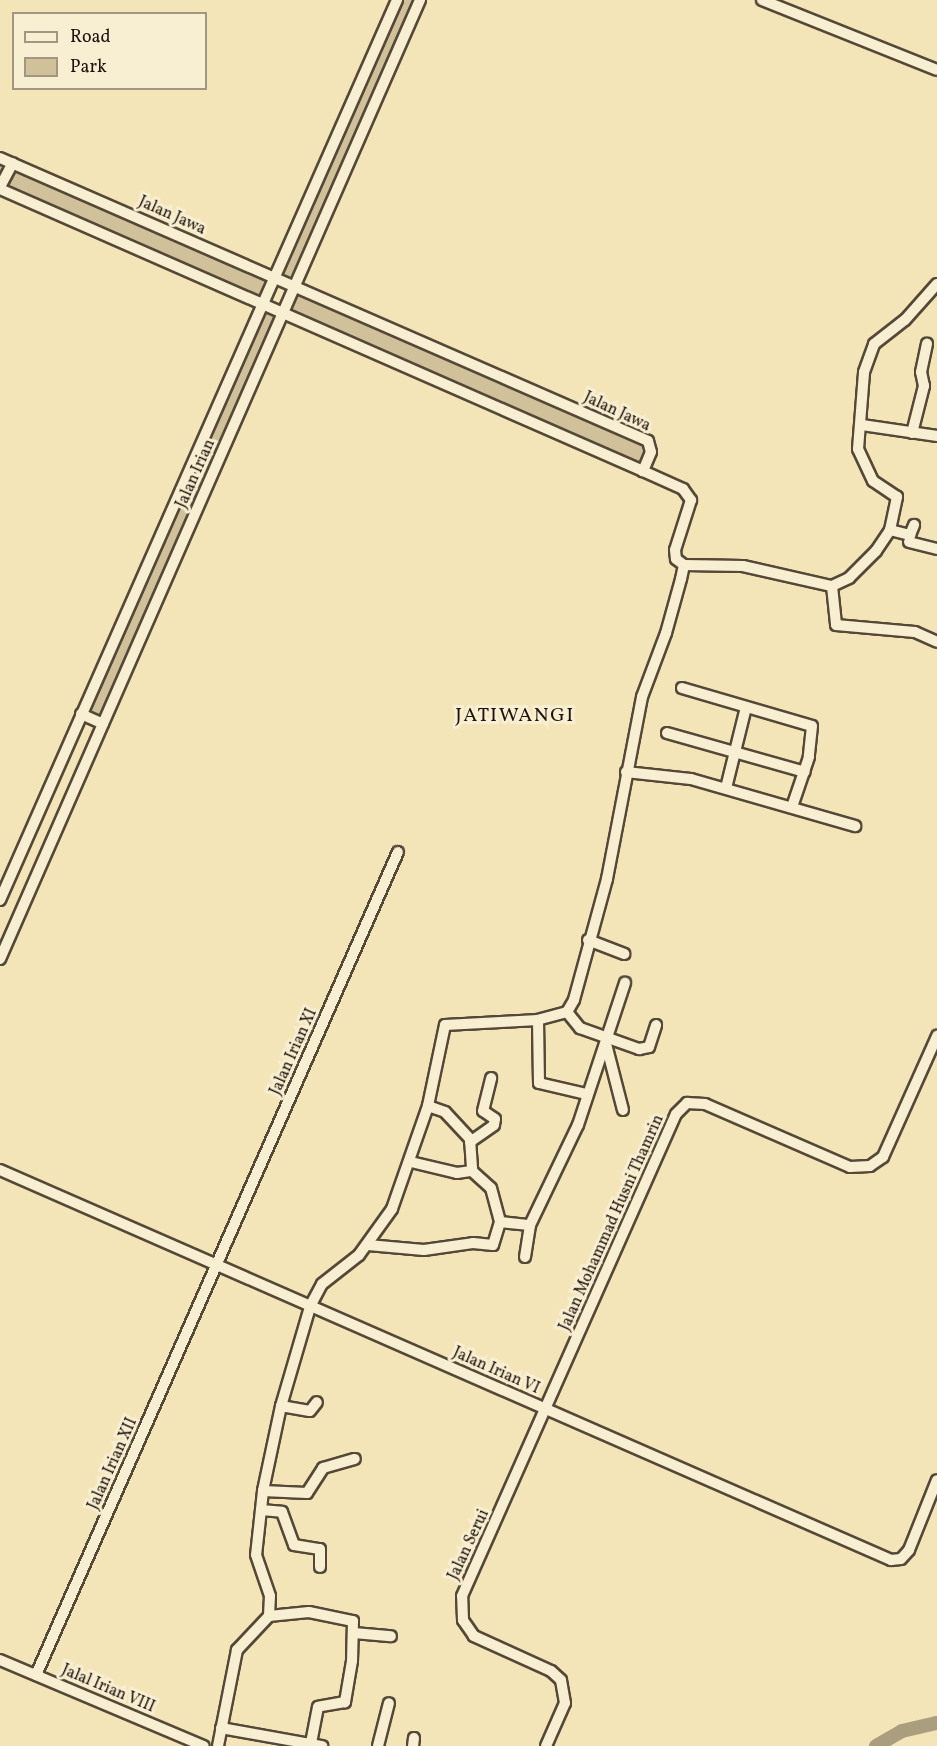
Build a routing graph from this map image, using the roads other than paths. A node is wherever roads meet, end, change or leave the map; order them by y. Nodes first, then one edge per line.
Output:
1 (397, 0) edge
2 (420, 0) edge
3 (762, 0) edge
4 (937, 70) edge
5 (0, 158) edge
6 (13, 164) junction
7 (0, 188) edge
8 (274, 278) junction
9 (937, 284) edge
10 (294, 288) junction
11 (262, 304) junction
12 (283, 313) junction
13 (927, 344) dead end
14 (862, 425) junction
15 (912, 433) junction
16 (937, 435) edge
17 (643, 471) junction
18 (890, 530) junction
19 (937, 549) edge
20 (684, 565) junction
21 (832, 586) junction
22 (937, 642) edge
23 (682, 688) dead end
24 (746, 707) junction
25 (81, 714) junction
26 (103, 724) junction
27 (667, 732) dead end
28 (735, 751) junction
29 (626, 772) junction
30 (805, 772) junction
31 (726, 788) junction
32 (792, 807) junction
33 (855, 826) dead end
34 (398, 852) dead end
35 (0, 900) edge
36 (588, 940) junction
37 (624, 954) dead end
38 (0, 959) edge
39 (625, 983) dead end
40 (567, 1012) junction
41 (538, 1020) junction
42 (656, 1025) dead end
43 (937, 1036) edge
44 (606, 1042) junction
45 (491, 1078) dead end
46 (586, 1094) junction
47 (428, 1106) junction
48 (623, 1110) dead end
49 (471, 1142) junction
50 (411, 1161) junction
51 (0, 1170) edge
52 (472, 1171) junction
53 (501, 1222) junction
54 (530, 1225) junction
55 (368, 1245) junction
56 (525, 1257) dead end
57 (218, 1265) junction
58 (310, 1307) junction
59 (318, 1402) dead end
60 (281, 1406) junction
61 (547, 1410) junction
62 (355, 1459) dead end
63 (937, 1480) edge
64 (263, 1491) junction
65 (261, 1510) junction
66 (320, 1567) dead end
67 (269, 1616) junction
68 (354, 1633) junction
69 (392, 1636) dead end
70 (0, 1660) edge
71 (36, 1675) junction
72 (389, 1703) dead end
73 (221, 1728) junction
74 (317, 1745) edge
75 (204, 1746) edge
76 (218, 1746) edge
77 (378, 1746) edge
78 (546, 1746) edge

1 - 8 street, Jalan Irian
2 - 10 street, Jalan Irian
3 - 4 street
5 - 6 street, Jalan Jawa
6 - 7 street
6 - 8 street, Jalan Jawa
7 - 11 street
8 - 10 street, Jalan Jawa
8 - 11 street, Jalan Irian
9 - 14 street
10 - 12 street, Jalan Irian
10 - 17 street, Jalan Jawa
11 - 12 street
11 - 25 street, Jalan Irian
12 - 17 street
12 - 26 street, Jalan Irian
13 - 15 street
14 - 15 street
14 - 18 street
15 - 16 street
17 - 20 street
18 - 19 street
18 - 21 street
20 - 21 street
20 - 29 street
21 - 22 street
23 - 24 street
24 - 28 street
24 - 30 street
25 - 26 street
25 - 35 street, Jalan Irian
26 - 38 street, Jalan Irian
27 - 28 street
28 - 30 street
28 - 31 street
29 - 31 street
29 - 36 street
30 - 32 street
31 - 32 street
32 - 33 street
34 - 57 street, Jalan Irian XI
36 - 37 street
36 - 40 street
39 - 44 street
40 - 41 street
40 - 44 street
41 - 46 street
41 - 47 street
42 - 44 street
43 - 61 street, Jalan Mohammad Husni Thamrin
44 - 46 street
44 - 48 street
45 - 49 street
46 - 54 street
47 - 49 street
47 - 50 street
49 - 52 street
50 - 52 street
50 - 55 street
51 - 57 street, Jalan Irian VI
52 - 53 street
53 - 54 street
53 - 55 street
54 - 56 street
55 - 58 street
57 - 58 street, Jalan Irian VI
57 - 71 street, Jalan Irian XII
58 - 60 street
58 - 61 street, Jalan Irian VI
59 - 60 street
60 - 64 street
61 - 63 street, Jalan Irian VI
61 - 78 street, Jalan Serui
62 - 64 street
64 - 65 street
65 - 66 street
65 - 67 street
67 - 68 street
67 - 73 street
68 - 69 street
68 - 74 street
70 - 71 street, Jalal Irian VIII
71 - 75 street, Jalal Irian VIII
72 - 77 street
73 - 74 street
73 - 76 street

